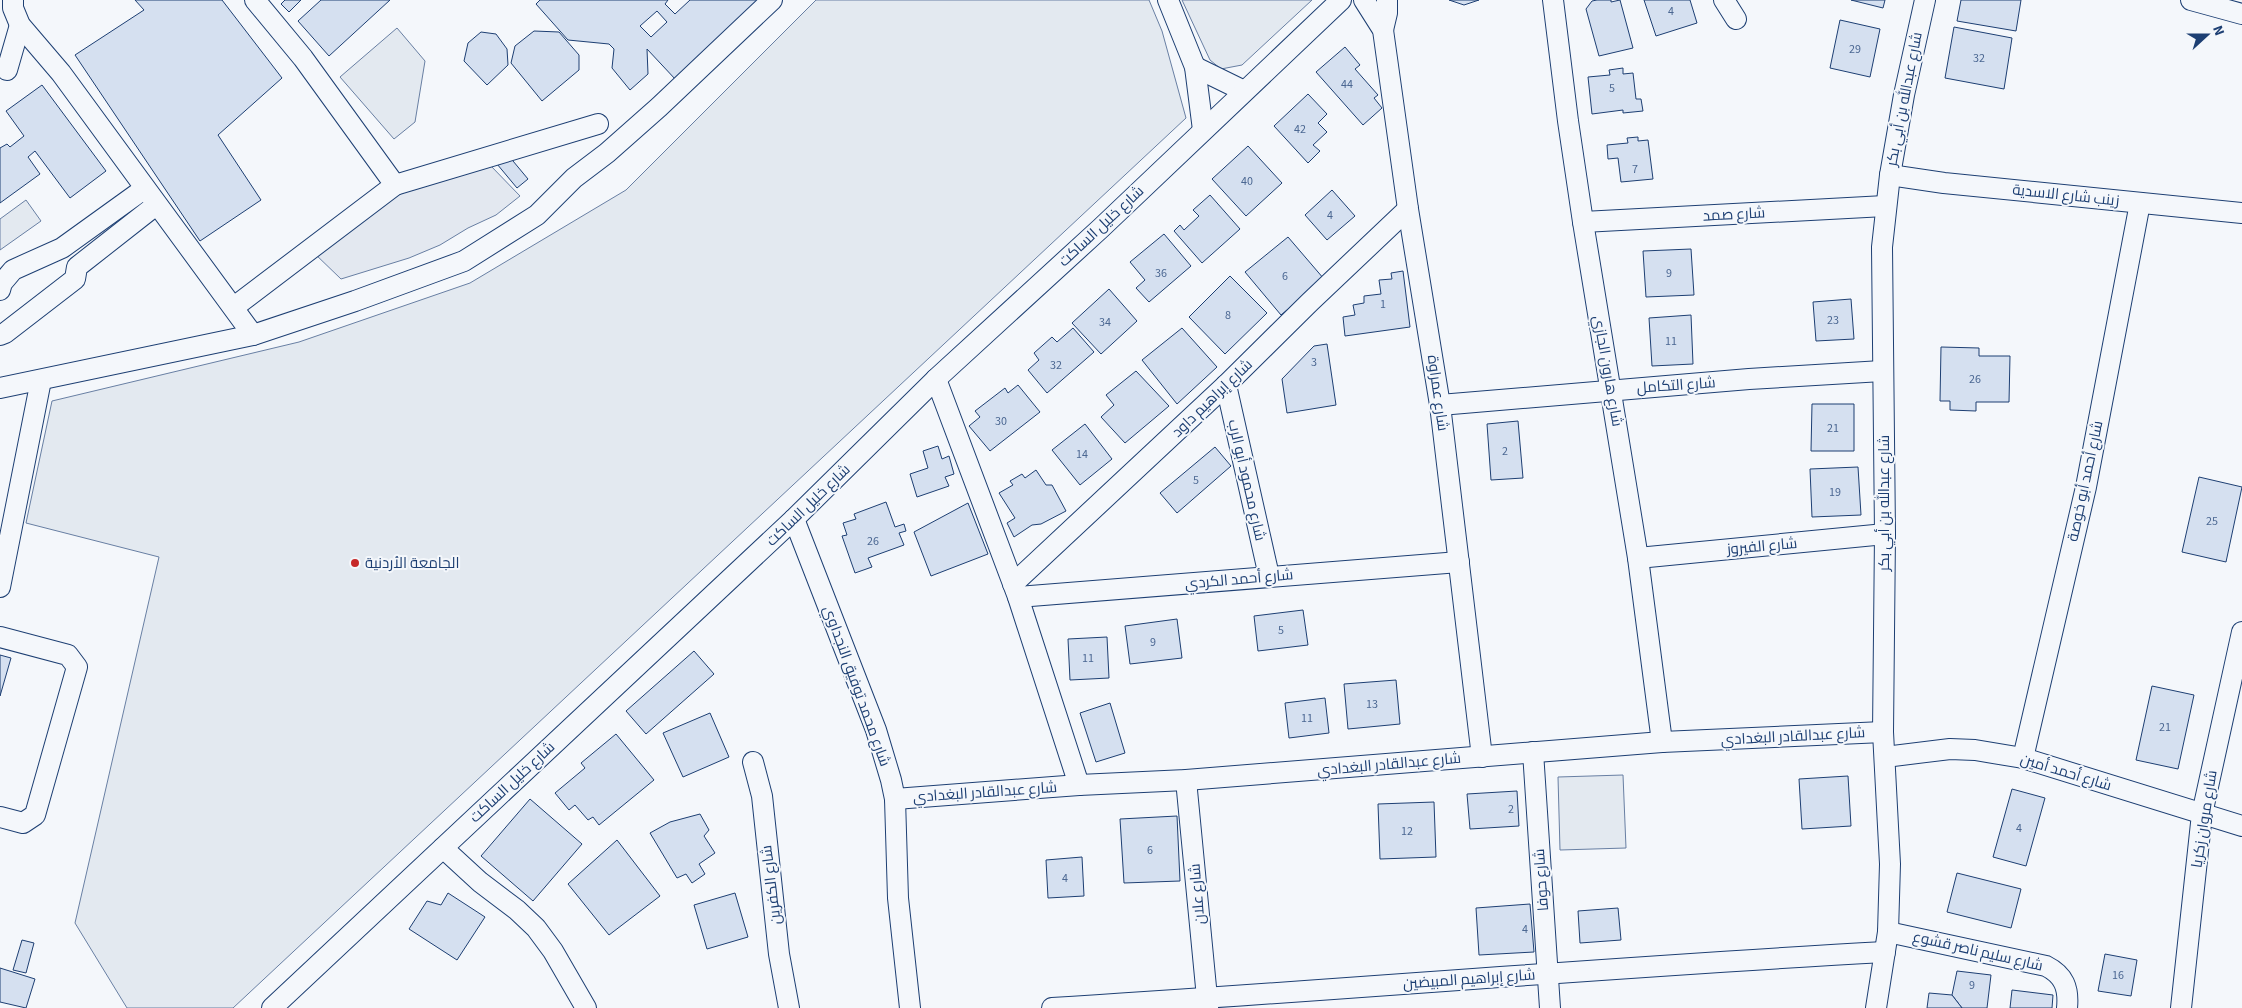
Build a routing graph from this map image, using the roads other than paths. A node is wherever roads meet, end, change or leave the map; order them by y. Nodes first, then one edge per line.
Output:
1 (4, 0) edge
2 (13, 0) edge
3 (255, 0) edge
4 (772, 0) edge
5 (1168, 0) edge
6 (1341, 0) edge
7 (1364, 0) edge
8 (1386, 0) edge
9 (1553, 0) edge
10 (1724, 0) edge
11 (1925, 0) edge
12 (2191, 0) edge
13 (0, 1) edge
14 (2242, 14) edge
15 (1736, 19) dead end
16 (20, 25) junction
17 (1383, 30) junction
18 (1195, 67) junction
19 (7, 70) dead end
20 (1244, 91) junction
21 (598, 124) dead end
22 (1203, 130) junction
23 (1890, 175) junction
24 (395, 185) junction
25 (144, 189) junction
26 (2140, 203) junction
27 (156, 205) junction
28 (1885, 206) junction
29 (1408, 208) junction
30 (2242, 213) edge
31 (1583, 222) junction
32 (62, 248) junction
33 (77, 268) junction
34 (0, 290) edge
35 (234, 307) junction
36 (0, 335) edge
37 (253, 335) junction
38 (1882, 371) junction
39 (936, 379) junction
40 (41, 380) junction
41 (1226, 385) junction
42 (0, 388) edge
43 (1611, 390) junction
44 (1440, 405) junction
45 (794, 519) junction
46 (6, 531) edge
47 (1885, 534) junction
48 (1638, 558) junction
49 (1459, 562) junction
50 (1269, 576) junction
51 (0, 587) edge
52 (1016, 591) junction
53 (2242, 632) edge
54 (0, 637) edge
55 (1884, 732) junction
56 (1662, 742) junction
57 (1533, 752) junction
58 (1482, 757) junction
59 (1885, 757) junction
60 (2023, 758) junction
61 (753, 762) dead end
62 (1186, 780) junction
63 (1079, 785) junction
64 (894, 799) junction
65 (2202, 814) junction
66 (0, 817) edge
67 (2242, 826) edge
68 (443, 848) junction
69 (1888, 932) junction
70 (1885, 952) junction
71 (1547, 973) junction
72 (1207, 1003) edge
73 (272, 1008) edge
74 (586, 1008) edge
75 (789, 1008) edge
76 (910, 1008) edge
77 (1052, 1008) edge
78 (1550, 1008) edge
79 (1876, 1008) edge
80 (2067, 1008) edge
81 (2181, 1008) edge

1 - 13 street
2 - 16 street
3 - 24 street
4 - 37 street
5 - 18 street
6 - 20 street, شارع خليل الساكت
7 - 17 street, شارع عمراوة
8 - 17 street, شارع عمراوة
9 - 31 street, شارع هارون الجازي
10 - 15 street
11 - 23 street, شارع عبدالله بن أبي بكر
12 - 14 street
16 - 19 street
16 - 25 street
17 - 29 street, شارع عمراوة
18 - 20 street
18 - 22 street
20 - 22 street, شارع خليل الساكت
21 - 24 street
22 - 39 street, شارع خليل الساكت
23 - 26 street, زينب شارع الاسدية
23 - 28 street, شارع عبدالله بن أبي بكر
24 - 35 street
25 - 27 street
25 - 32 street
26 - 30 street, زينب شارع الاسدية
26 - 60 street, شارع أحمد أبو خوصة
27 - 33 street
27 - 35 street
28 - 31 street, شارع صمد
28 - 38 street, شارع عبدالله بن أبي بكر
29 - 41 street, شارع إبراهيم داود
29 - 44 street, شارع عمراوة
31 - 43 street, شارع هارون الجازي
32 - 33 street
32 - 34 street
33 - 36 street
35 - 37 street
37 - 40 street
38 - 43 street, شارع التكامل
38 - 47 street, شارع عبدالله بن أبي بكر
39 - 45 street, شارع خليل الساكت
39 - 52 street
40 - 42 street
40 - 46 street
41 - 50 street, شارع محمود أبو الرب
41 - 52 street, شارع إبراهيم داود
43 - 44 street, شارع التكامل
43 - 48 street, شارع هارون الجازي
44 - 49 street, شارع عمراوة
45 - 64 street, شارع محمد توفيق النجداوي
45 - 68 street, شارع خليل الساكت
46 - 51 street
47 - 48 street, شارع الفيروز
47 - 55 street, شارع عبدالله بن أبي بكر
48 - 56 street, شارع هارون الجازي
49 - 50 street, شارع أحمد الكردي
49 - 58 street, شارع عمراوة
50 - 52 street, شارع أحمد الكردي
52 - 63 street
53 - 65 street, شارع مروان زكريا
54 - 66 street
55 - 56 street, شارع عبدالقادر البغدادي
55 - 59 street, شارع عبدالله بن أبي بكر
56 - 57 street, شارع عبدالقادر البغدادي
57 - 58 street, شارع عبدالقادر البغدادي
57 - 71 street, شارع حوفا
58 - 62 street, شارع عبدالقادر البغدادي
59 - 60 street, شارع أحمد أمين
59 - 69 street, شارع عبدالله بن أبي بكر
60 - 65 street, شارع أحمد أمين
61 - 75 street, شارع الكفرين
62 - 63 street, شارع عبدالقادر البغدادي
62 - 72 street, شارع علان
63 - 64 street, شارع عبدالقادر البغدادي
64 - 76 street, شارع محمد توفيق النجداوي
65 - 67 street, شارع أحمد أمين
65 - 81 street, شارع مروان زكريا
68 - 73 street, شارع خليل الساكت
68 - 74 street
69 - 70 street, شارع عبدالله بن أبي بكر
69 - 80 street, شارع سليم ناصر قشوع
70 - 71 street, شارع إبراهيم المبيضين
70 - 79 street, شارع عبدالله بن أبي بكر
71 - 72 street, شارع إبراهيم المبيضين
71 - 78 street, شارع حوفا
72 - 77 street, شارع إبراهيم المبيضين

